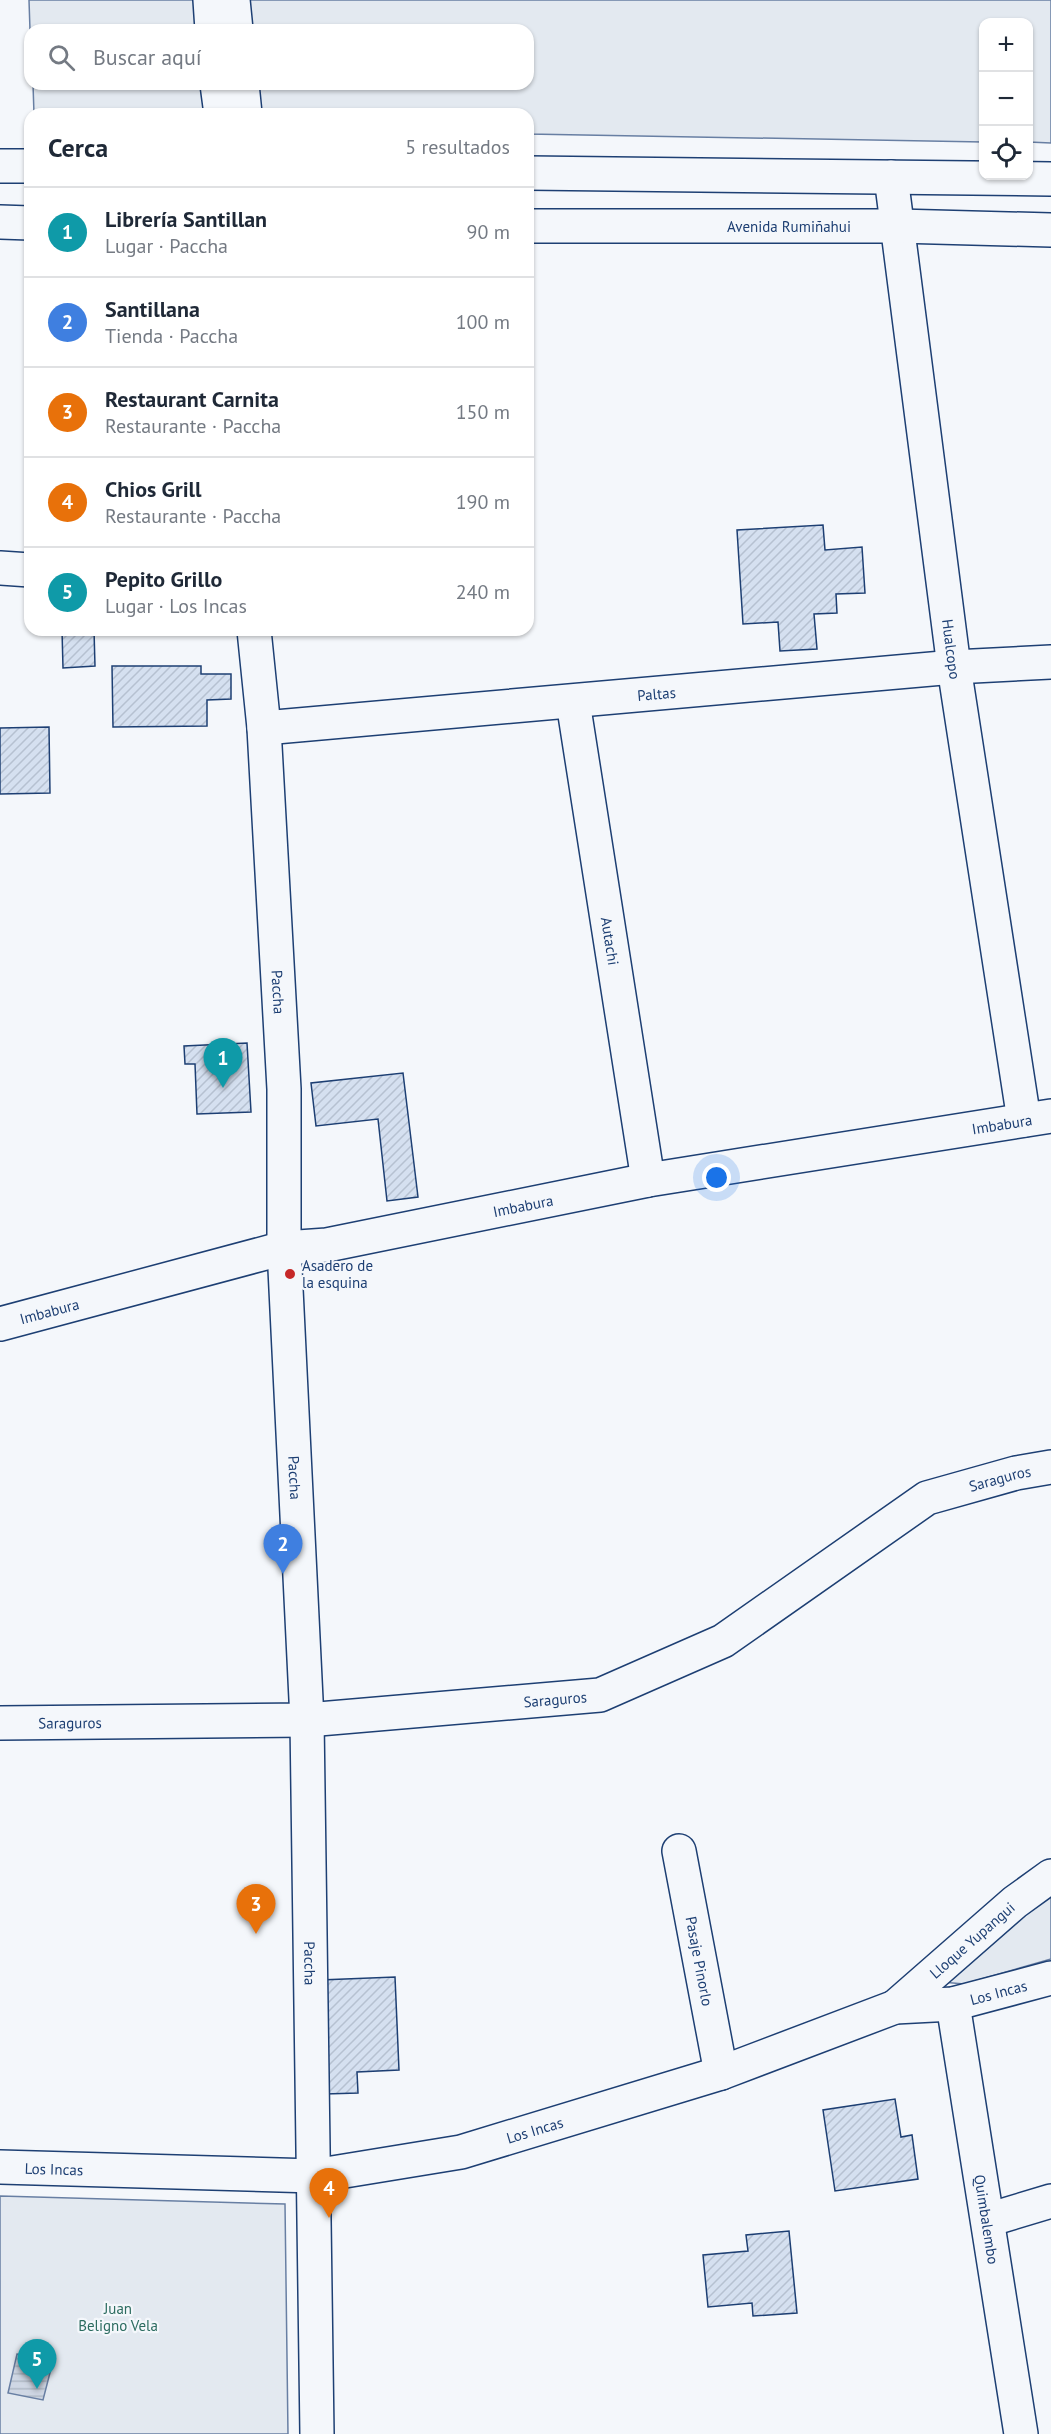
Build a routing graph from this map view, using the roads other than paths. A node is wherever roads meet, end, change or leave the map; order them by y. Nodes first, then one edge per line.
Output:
1 (210, 0) edge
2 (233, 0) edge
3 (212, 24) edge
4 (235, 24) edge
5 (219, 90) edge
6 (243, 90) edge
7 (220, 108) edge
8 (244, 108) edge
9 (0, 166) edge
10 (24, 166) edge
11 (534, 173) edge
12 (891, 177) junction
13 (1051, 179) edge
14 (0, 222) edge
15 (24, 223) edge
16 (534, 226) edge
17 (898, 226) junction
18 (1051, 230) edge
19 (0, 568) edge
20 (24, 570) edge
21 (255, 636) edge
22 (1051, 662) edge
23 (954, 668) junction
24 (573, 702) junction
25 (264, 728) junction
26 (1038, 1118) edge
27 (648, 1180) junction
28 (284, 1248) junction
29 (0, 1324) edge
30 (1051, 1467) edge
31 (307, 1720) junction
32 (0, 1723) edge
33 (679, 1851) dead end
34 (1051, 1876) edge
35 (1051, 1978) edge
36 (953, 2004) junction
37 (895, 2007) junction
38 (721, 2073) junction
39 (0, 2167) edge
40 (314, 2176) junction
41 (1051, 2201) edge
42 (988, 2220) junction
43 (317, 2434) edge
44 (1021, 2434) edge

1 - 3 street
2 - 4 street
5 - 7 street
6 - 8 street
9 - 10 street
11 - 12 street
12 - 13 street
12 - 17 street, Hualcopo
14 - 15 street
16 - 17 street, Avenida Rumiñahui
17 - 18 street, Avenida Rumiñahui
17 - 23 street, Hualcopo
19 - 20 street
21 - 25 street, Paccha
22 - 23 street, Paltas
23 - 24 street, Paltas
23 - 26 street, Hualcopo
24 - 25 street, Paltas
24 - 27 street, Autachi
25 - 28 street, Paccha
26 - 27 street, Imbabura
27 - 28 street, Imbabura
28 - 29 street, Imbabura
28 - 31 street, Paccha
30 - 31 street, Saraguros
31 - 32 street, Saraguros
31 - 40 street, Paccha
33 - 38 street, Pasaje Pinorlo
34 - 37 street, Lloque Yupangui
35 - 36 street, Los Incas
36 - 37 street, Los Incas
36 - 42 street, Quimbalembo
37 - 38 street, Los Incas
38 - 40 street, Los Incas
39 - 40 street, Los Incas
40 - 43 street, Paccha
41 - 42 street
42 - 44 street, Quimbalembo

